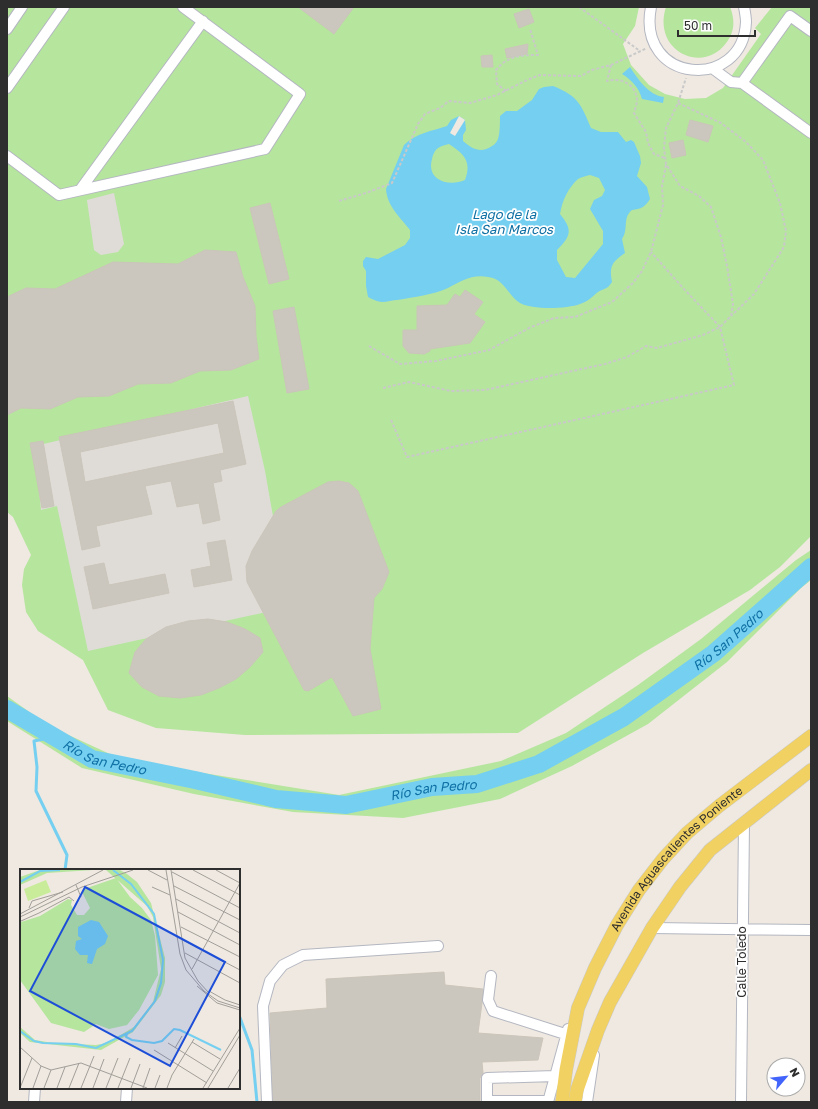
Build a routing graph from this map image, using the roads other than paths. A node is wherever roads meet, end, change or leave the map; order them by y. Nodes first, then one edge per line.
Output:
1 (22, 7) edge
2 (64, 7) edge
3 (183, 7) edge
4 (651, 7) edge
5 (744, 7) edge
6 (203, 21) junction
7 (7, 29) edge
8 (811, 32) edge
9 (712, 68) junction
10 (742, 83) junction
11 (7, 88) edge
12 (811, 133) edge
13 (7, 156) edge
14 (80, 190) junction
15 (811, 736) edge
16 (811, 770) edge
17 (744, 823) junction
18 (652, 928) junction
19 (743, 929) junction
20 (811, 930) edge
21 (438, 946) dead end
22 (491, 976) dead end
23 (577, 1010) junction
24 (598, 1030) junction
25 (566, 1034) junction
26 (560, 1073) junction
27 (35, 1089) edge
28 (127, 1089) edge
29 (576, 1096) edge
30 (34, 1102) edge
31 (126, 1102) edge
32 (267, 1102) edge
33 (487, 1102) edge
34 (548, 1102) edge
35 (562, 1102) edge
36 (587, 1102) edge
37 (741, 1102) edge

1 - 7 street
2 - 11 street
3 - 6 street
4 - 9 street
5 - 9 street
6 - 14 street
6 - 14 street
8 - 10 street
9 - 10 street
10 - 12 street
13 - 14 street
15 - 23 main road, Avenida Aguascalientes Poniente
16 - 17 main road, Avenida Aguascalientes Poniente
17 - 18 main road, Avenida Aguascalientes Poniente
17 - 19 street, Calle Toledo
18 - 19 street
18 - 24 main road, Avenida Aguascalientes Poniente
19 - 20 street
19 - 37 street, Calle Toledo
21 - 32 street
22 - 25 street
23 - 25 street, Avenida Aguascalientes Poniente
23 - 26 main road, Avenida Aguascalientes Poniente
24 - 29 main road, Avenida Aguascalientes Poniente
24 - 36 street, Avenida Aguascalientes Poniente
25 - 26 street, Avenida Aguascalientes Poniente
26 - 33 street
26 - 34 street, Avenida Aguascalientes Poniente
26 - 35 main road, Avenida Aguascalientes Poniente
27 - 30 street
28 - 31 street
33 - 34 street

